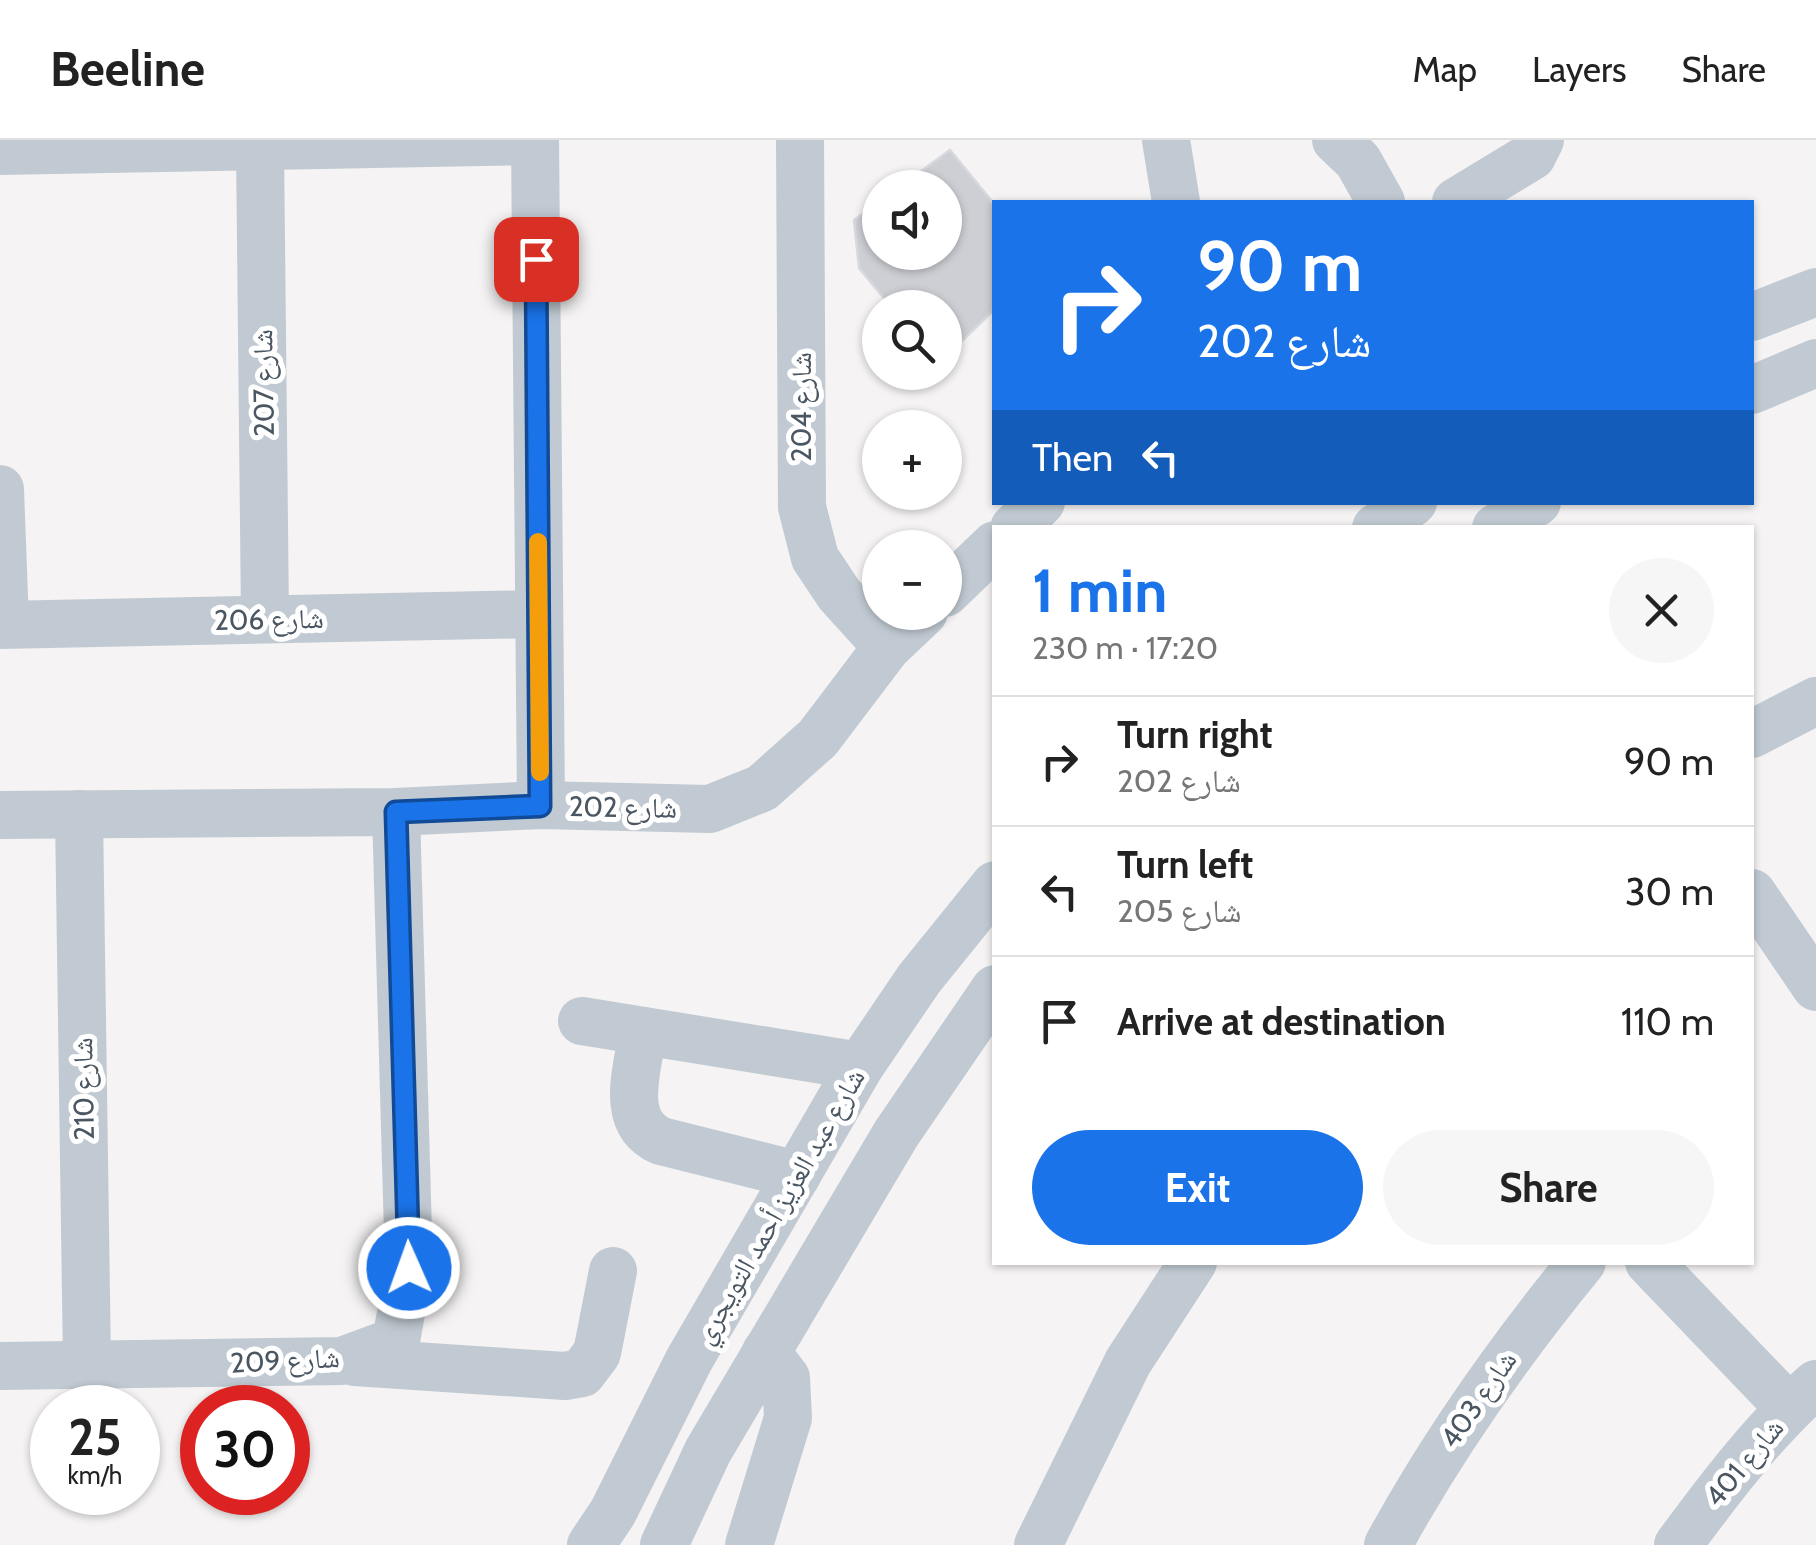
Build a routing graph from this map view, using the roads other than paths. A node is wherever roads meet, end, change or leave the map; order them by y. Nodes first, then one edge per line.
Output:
1 (536, 140) edge
2 (800, 140) edge
3 (1166, 140) edge
4 (1336, 140) edge
5 (1540, 140) edge
6 (260, 146) junction
7 (0, 151) edge
8 (1176, 200) edge
9 (1380, 200) edge
10 (1459, 200) edge
11 (1814, 291) edge
12 (1754, 316) edge
13 (1816, 363) edge
14 (1754, 389) edge
15 (0, 489) edge
16 (1037, 505) edge
17 (1409, 505) edge
18 (1532, 505) edge
19 (1017, 525) edge
20 (1380, 525) edge
21 (1501, 525) edge
22 (992, 549) edge
23 (962, 576) edge
24 (539, 614) junction
25 (266, 620) junction
26 (2, 624) edge
27 (905, 630) edge
28 (887, 647) junction
29 (1816, 700) edge
30 (1754, 733) edge
31 (540, 806) junction
32 (396, 812) junction
33 (0, 814) edge
34 (79, 814) junction
35 (992, 888) edge
36 (1754, 896) edge
37 (1816, 987) edge
38 (992, 992) edge
39 (582, 1021) dead end
40 (644, 1031) junction
41 (860, 1066) junction
42 (797, 1175) junction
43 (1192, 1265) edge
44 (1580, 1265) edge
45 (1652, 1265) edge
46 (613, 1271) dead end
47 (766, 1352) junction
48 (342, 1361) junction
49 (86, 1365) junction
50 (0, 1366) edge
51 (1802, 1396) edge
52 (591, 1545) edge
53 (664, 1545) edge
54 (749, 1545) edge
55 (1038, 1545) edge
56 (1388, 1545) edge
57 (1678, 1545) edge

1 - 6 street
1 - 24 street
2 - 28 street, شارع 204
3 - 8 street
4 - 9 street
5 - 10 street
6 - 7 street
6 - 25 street, شارع 207
11 - 12 street
13 - 14 street
15 - 26 street
16 - 19 street
17 - 20 street
18 - 21 street
22 - 23 street
24 - 25 street, شارع 206
24 - 31 street
25 - 26 street, شارع 206
27 - 28 street, شارع 202
28 - 31 street, شارع 202
29 - 30 street
31 - 32 street, شارع 202
32 - 34 street, شارع 202
32 - 48 street, شارع 209
33 - 34 street, شارع 202
34 - 49 street, شارع 210
35 - 41 street, شارع عبد العزيز أحمد التويجري
36 - 37 street
38 - 47 street
39 - 40 street
40 - 41 street
40 - 42 street
41 - 42 street, شارع عبد العزيز أحمد التويجري
42 - 52 street, شارع عبد العزيز أحمد التويجري
43 - 55 street
44 - 56 street, شارع 403
45 - 51 street
46 - 48 street
47 - 53 street
47 - 54 street
48 - 49 street, شارع 209
49 - 50 street, شارع 209
51 - 57 street, شارع 401

